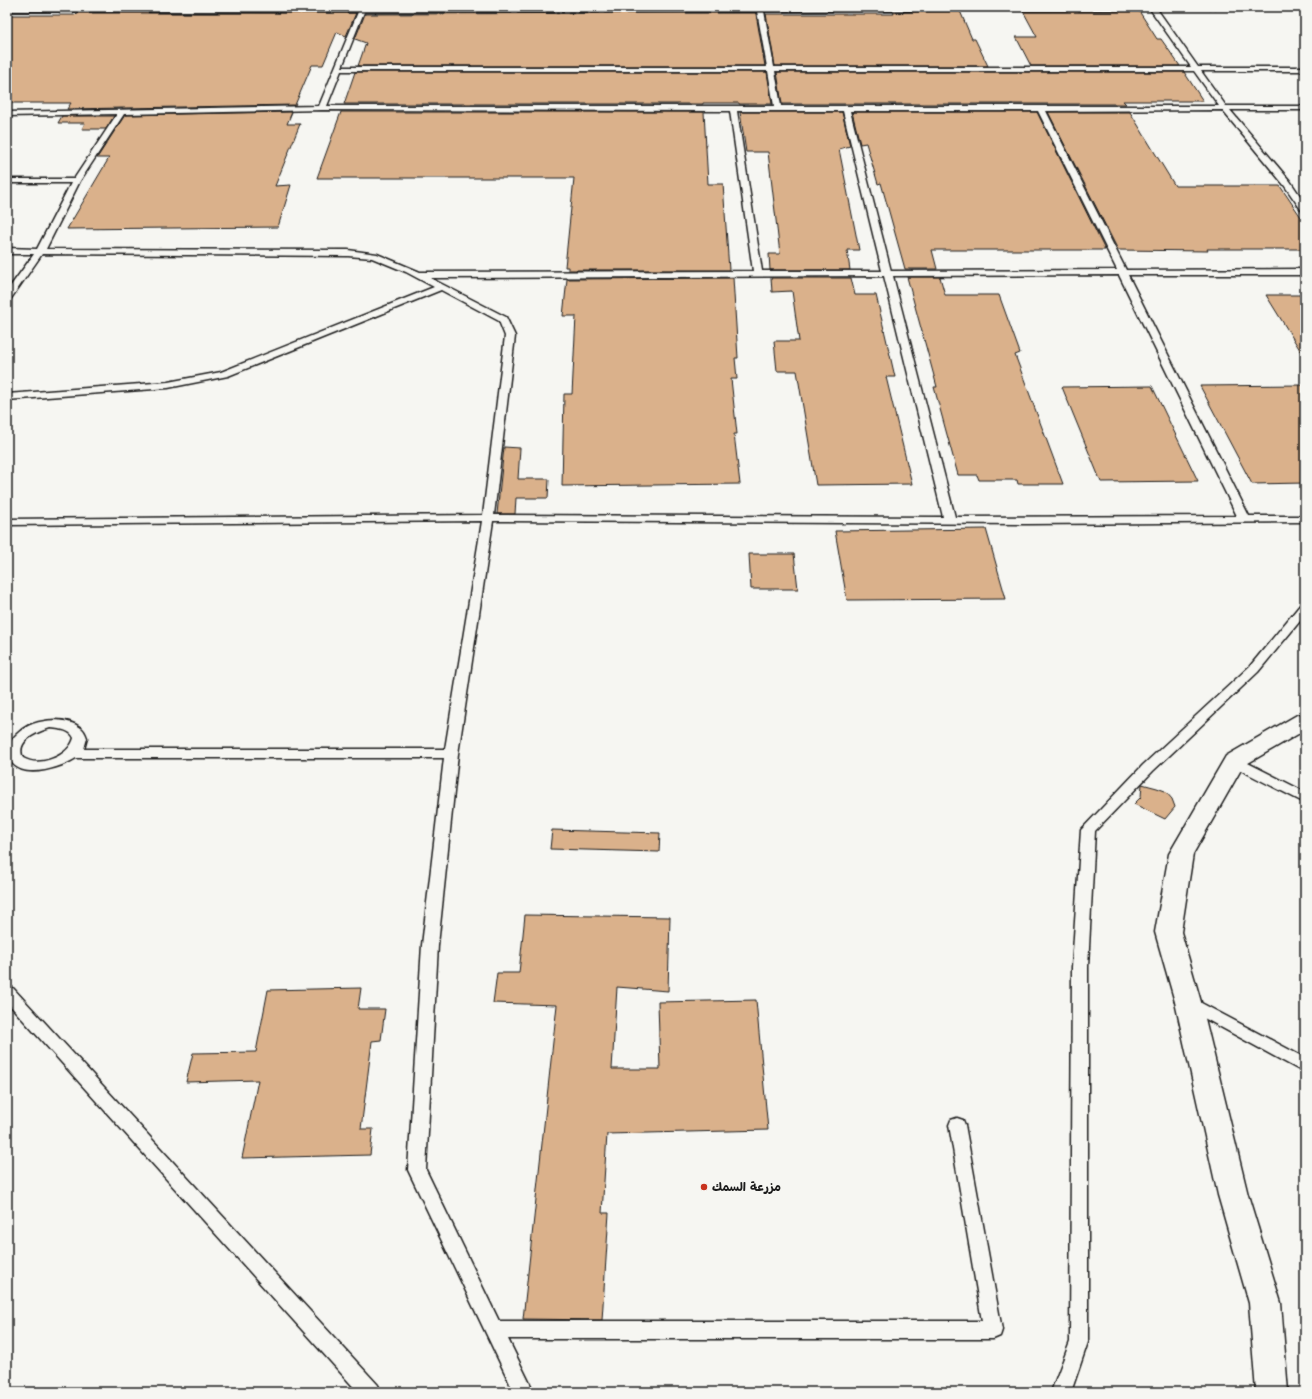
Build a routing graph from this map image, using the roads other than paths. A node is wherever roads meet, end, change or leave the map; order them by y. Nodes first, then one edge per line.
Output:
1 (1152, 7) edge
2 (1305, 7) edge
3 (7, 9) edge
4 (362, 9) edge
5 (760, 9) junction
6 (338, 69) junction
7 (770, 69) junction
8 (1305, 69) edge
9 (1197, 70) junction
10 (322, 108) junction
11 (1041, 108) junction
12 (1224, 108) junction
13 (1305, 108) edge
14 (733, 109) junction
15 (778, 109) junction
16 (846, 109) junction
17 (122, 112) junction
18 (7, 114) edge
19 (7, 181) edge
20 (76, 181) junction
21 (1305, 209) edge
22 (7, 251) edge
23 (40, 251) junction
24 (758, 272) junction
25 (888, 272) junction
26 (1123, 272) junction
27 (1305, 272) edge
28 (417, 275) junction
29 (440, 287) junction
30 (7, 298) edge
31 (7, 397) edge
32 (488, 518) junction
33 (1244, 518) junction
34 (1305, 519) edge
35 (950, 520) junction
36 (7, 522) edge
37 (1305, 607) edge
38 (1305, 720) edge
39 (11, 748) edge
40 (74, 752) junction
41 (451, 754) junction
42 (1234, 761) junction
43 (1305, 798) edge
44 (7, 992) edge
45 (1188, 1002) junction
46 (1305, 1066) edge
47 (957, 1125) dead end
48 (494, 1330) junction
49 (371, 1392) edge
50 (524, 1392) edge
51 (1061, 1392) edge
52 (1272, 1392) edge

1 - 2 lane
1 - 5 lane
1 - 9 lane
3 - 4 lane
4 - 5 lane
4 - 6 lane
5 - 7 lane
6 - 7 lane
6 - 10 lane
7 - 9 lane
7 - 15 lane
8 - 9 lane
9 - 12 lane
10 - 14 lane
10 - 17 lane
11 - 12 lane
11 - 16 lane
11 - 26 lane
12 - 13 lane
12 - 21 lane
14 - 15 lane
14 - 24 lane
15 - 16 lane
16 - 25 lane
17 - 18 lane
17 - 20 lane
19 - 20 lane
20 - 23 lane
22 - 23 lane
23 - 28 lane
23 - 30 lane
24 - 25 lane
24 - 28 lane
25 - 26 lane
25 - 35 lane
26 - 27 lane
26 - 33 lane
28 - 29 lane
29 - 31 lane
29 - 32 lane
32 - 35 lane
32 - 36 lane
32 - 41 lane
33 - 34 lane
33 - 35 lane
37 - 51 lane
38 - 42 street
39 - 40 lane
39 - 40 lane
40 - 41 lane
41 - 48 lane
42 - 43 lane
42 - 45 street
44 - 49 lane
45 - 46 lane
45 - 52 street
47 - 48 lane
48 - 50 lane

